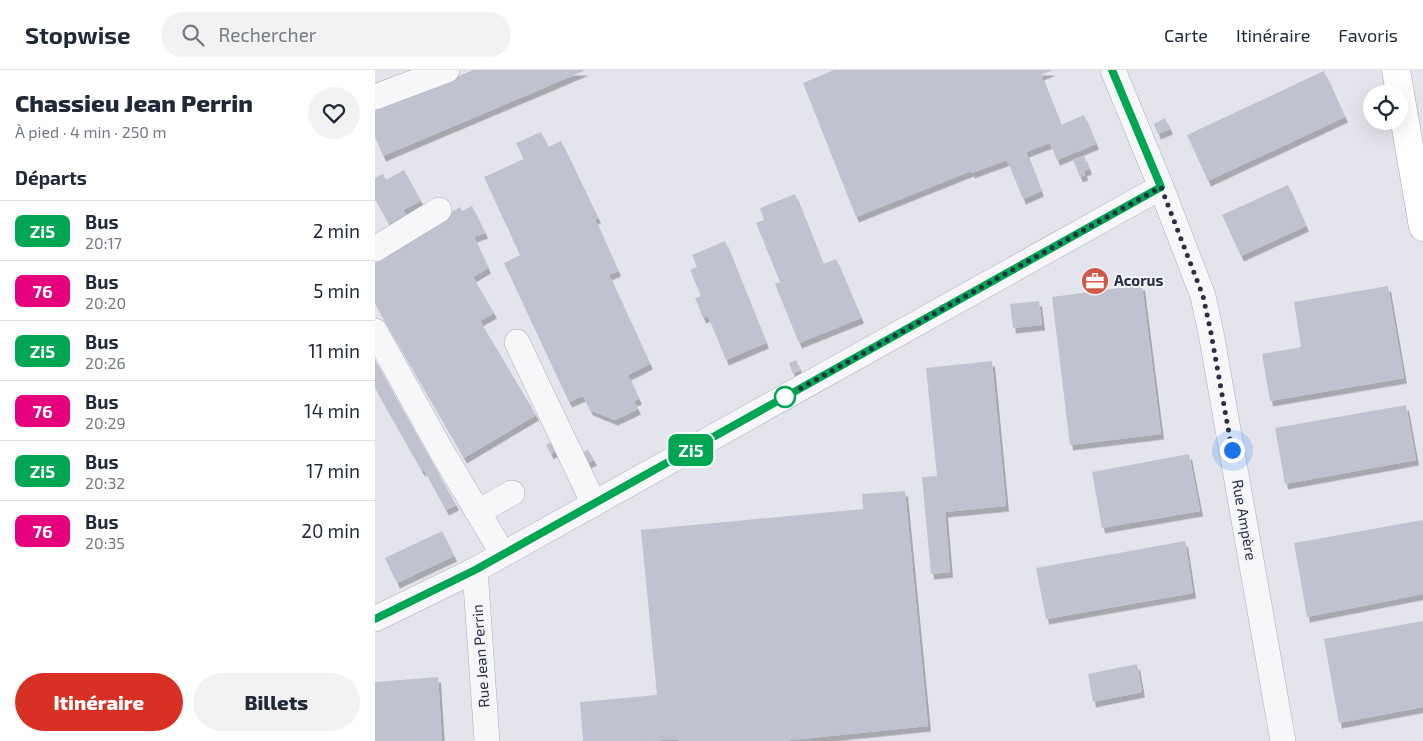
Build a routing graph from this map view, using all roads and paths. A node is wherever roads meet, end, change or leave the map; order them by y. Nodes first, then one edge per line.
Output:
1 (447, 70) edge
2 (1113, 70) edge
3 (1395, 70) edge
4 (375, 97) edge
5 (1161, 187) junction
6 (439, 210) dead end
7 (1423, 227) edge
8 (375, 249) edge
9 (375, 331) edge
10 (517, 342) dead end
11 (512, 493) dead end
12 (594, 504) junction
13 (478, 512) junction
14 (503, 554) junction
15 (475, 570) junction
16 (375, 619) edge
17 (487, 741) edge
18 (1283, 741) edge

1 - 4 street
2 - 5 street, Rue Ampère
3 - 7 main road
5 - 12 street
5 - 18 street, Rue Ampère
6 - 8 street
9 - 13 street
10 - 12 street
11 - 13 street
12 - 14 street
13 - 14 street
14 - 15 street
15 - 16 street
15 - 17 street, Rue Jean Perrin

